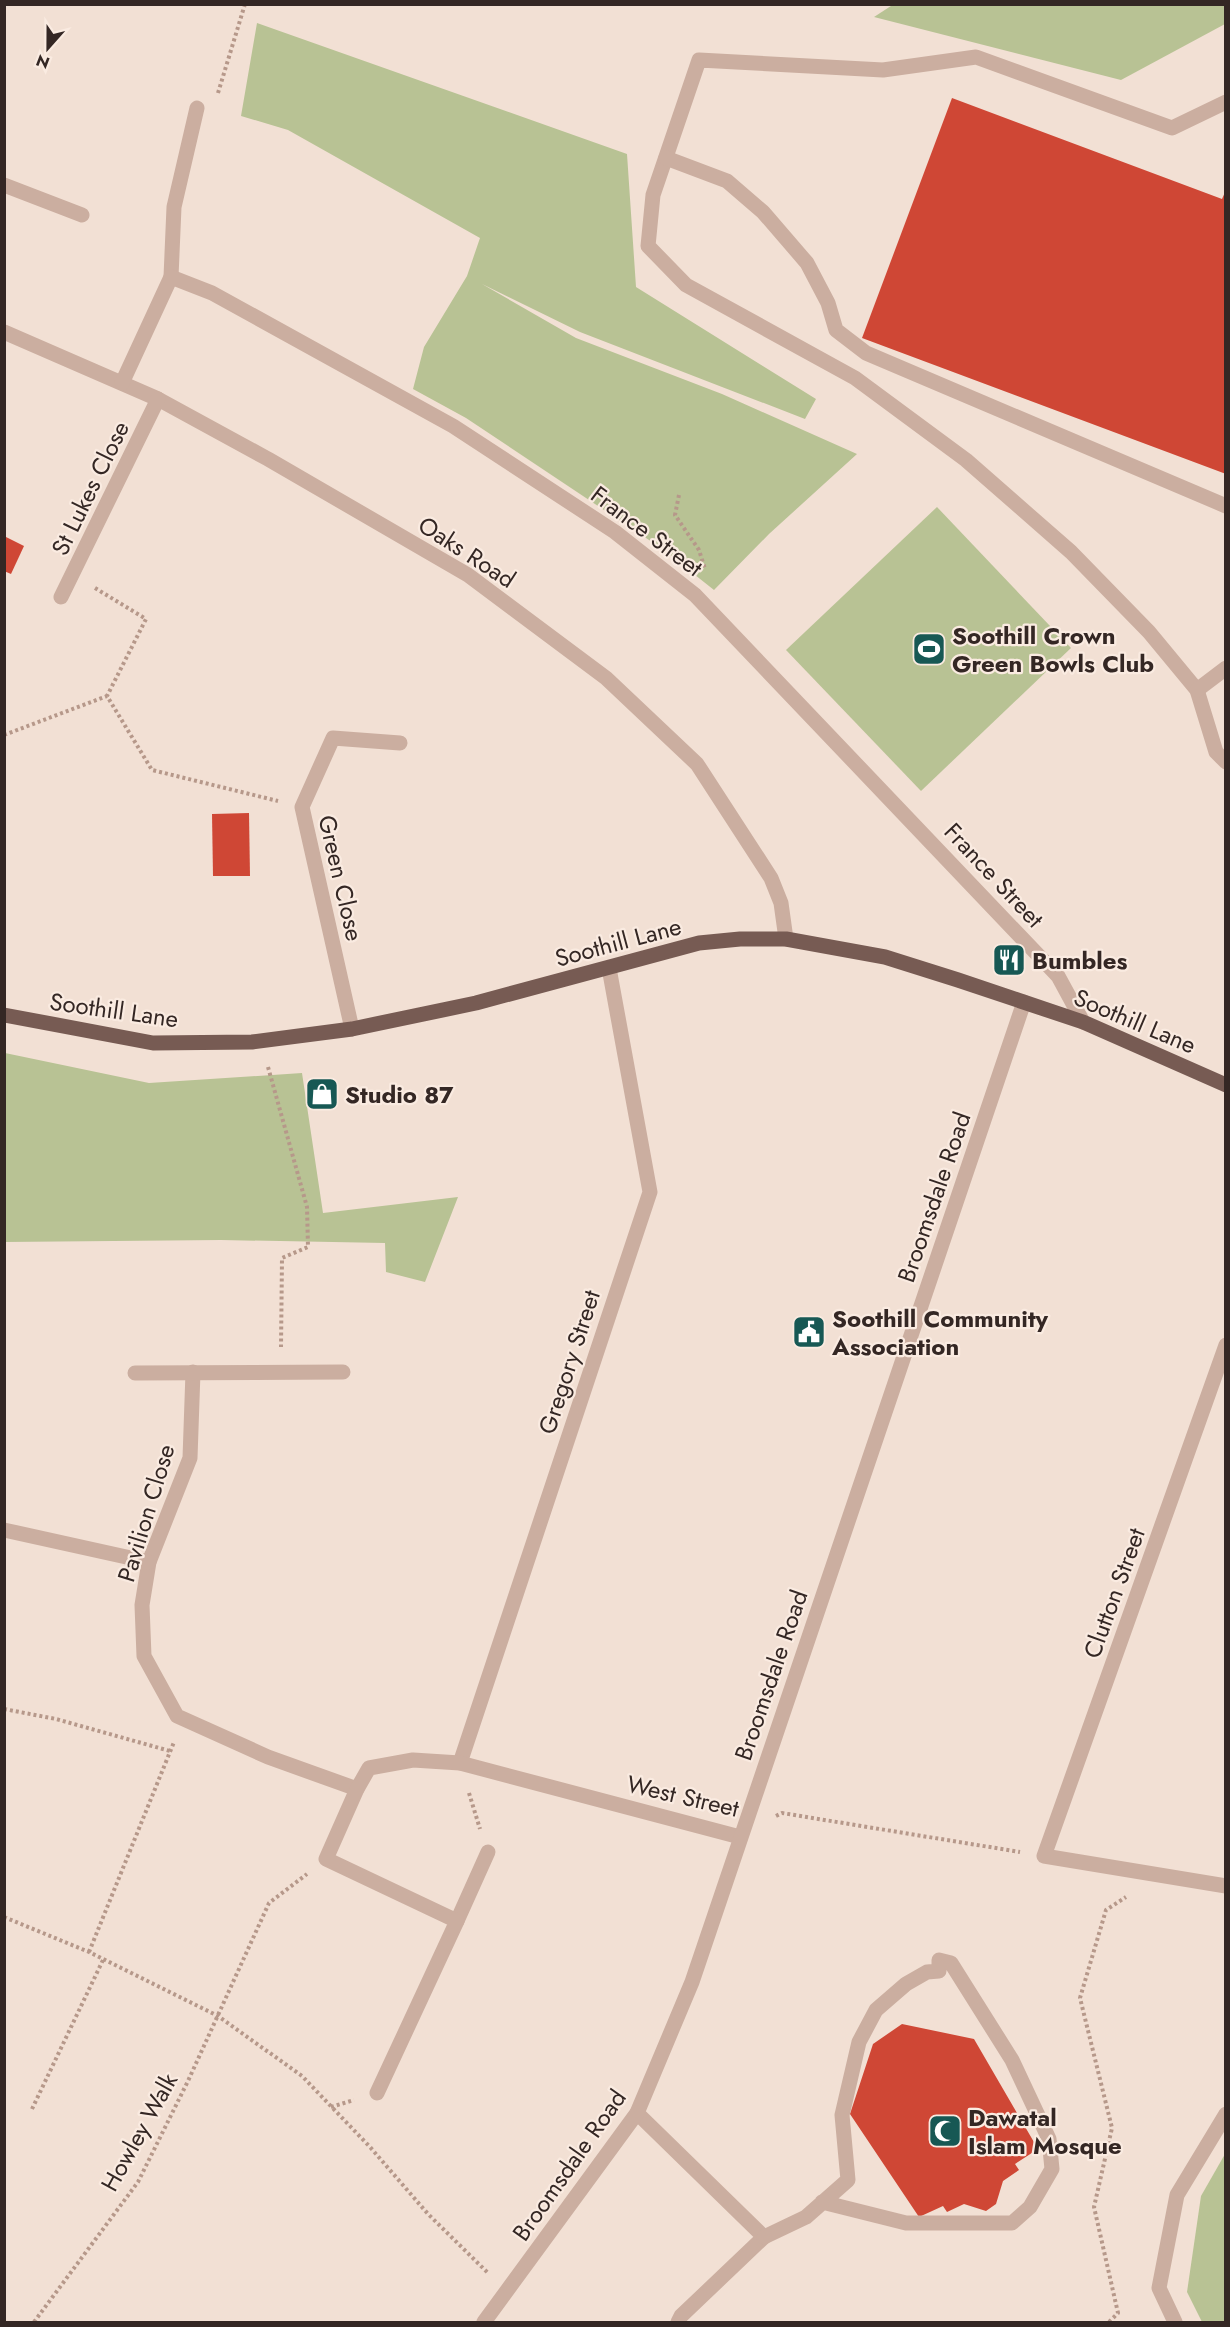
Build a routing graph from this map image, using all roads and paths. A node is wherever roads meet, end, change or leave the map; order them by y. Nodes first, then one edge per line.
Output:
1 (245, 4) edge
2 (215, 101) dead end
3 (1226, 102) edge
4 (197, 108) dead end
5 (666, 158) junction
6 (4, 185) edge
7 (82, 215) dead end
8 (171, 277) junction
9 (4, 332) edge
10 (122, 383) junction
11 (158, 399) junction
12 (680, 495) dead end
13 (1226, 507) edge
14 (704, 573) dead end
15 (72, 575) junction
16 (61, 597) dead end
17 (1226, 668) edge
18 (1197, 690) junction
19 (106, 696) junction
20 (4, 735) edge
21 (400, 743) dead end
22 (1226, 762) edge
23 (302, 807) junction
24 (786, 939) junction
25 (609, 968) junction
26 (1024, 1002) junction
27 (4, 1015) edge
28 (1083, 1022) junction
29 (352, 1029) junction
30 (261, 1041) junction
31 (1226, 1085) edge
32 (1226, 1345) edge
33 (280, 1371) junction
34 (193, 1372) junction
35 (343, 1372) dead end
36 (135, 1373) dead end
37 (4, 1530) edge
38 (149, 1562) junction
39 (4, 1709) edge
40 (183, 1719) junction
41 (170, 1751) junction
42 (460, 1763) junction
43 (357, 1789) junction
44 (740, 1836) junction
45 (488, 1852) joint
46 (1044, 1856) junction
47 (326, 1859) junction
48 (1159, 1875) junction
49 (1226, 1886) edge
50 (4, 1917) edge
51 (457, 1920) junction
52 (89, 1952) junction
53 (103, 1960) junction
54 (218, 2016) junction
55 (377, 2093) dead end
56 (32, 2109) dead end
57 (637, 2113) junction
58 (1226, 2114) edge
59 (822, 2202) junction
60 (764, 2237) junction
61 (507, 2291) junction
62 (34, 2322) edge
63 (484, 2322) edge
64 (678, 2322) edge
65 (1109, 2322) edge
66 (1175, 2322) edge

1 - 2 path
3 - 5 street
4 - 8 street
5 - 13 street
5 - 18 street
6 - 7 street
8 - 10 street
8 - 28 street, France Street
9 - 10 street, Oaks Road
10 - 11 street, Oaks Road
11 - 15 street, St Lukes Close
11 - 24 street, Oaks Road
12 - 14 path
15 - 16 street, St Lukes Close
15 - 19 path
17 - 18 street
18 - 22 street
19 - 20 path
19 - 23 path
21 - 23 street, Green Close
23 - 29 street, Green Close
24 - 25 main road, Soothill Lane
24 - 26 main road, Soothill Lane
25 - 29 main road, Soothill Lane
25 - 42 street, Gregory Street
26 - 28 main road, Soothill Lane
26 - 44 street, Broomsdale Road
27 - 30 main road, Soothill Lane
28 - 31 main road, Soothill Lane
29 - 30 main road, Soothill Lane
30 - 33 path
32 - 46 street, Clutton Street
33 - 34 street
33 - 35 street
34 - 36 street
34 - 38 street, Pavilion Close
37 - 38 street
38 - 40 street, Pavilion Close
39 - 41 path
40 - 41 path
40 - 43 street, Pavilion Close
41 - 52 path
42 - 43 street, West Street
42 - 44 street, West Street
42 - 45 path
43 - 47 street, West Street
44 - 46 path, West Street
44 - 57 street, Broomsdale Road
45 - 51 street
46 - 48 street
47 - 51 street
47 - 54 path, Howley Walk
48 - 49 street
48 - 65 path
50 - 52 path
51 - 55 street
52 - 53 path
53 - 54 path
53 - 56 path
54 - 61 path
54 - 62 path, Howley Walk
57 - 60 street
57 - 61 street, Broomsdale Road
58 - 66 street
59 - 59 street
59 - 60 street
60 - 64 street
61 - 63 street, Broomsdale Road

